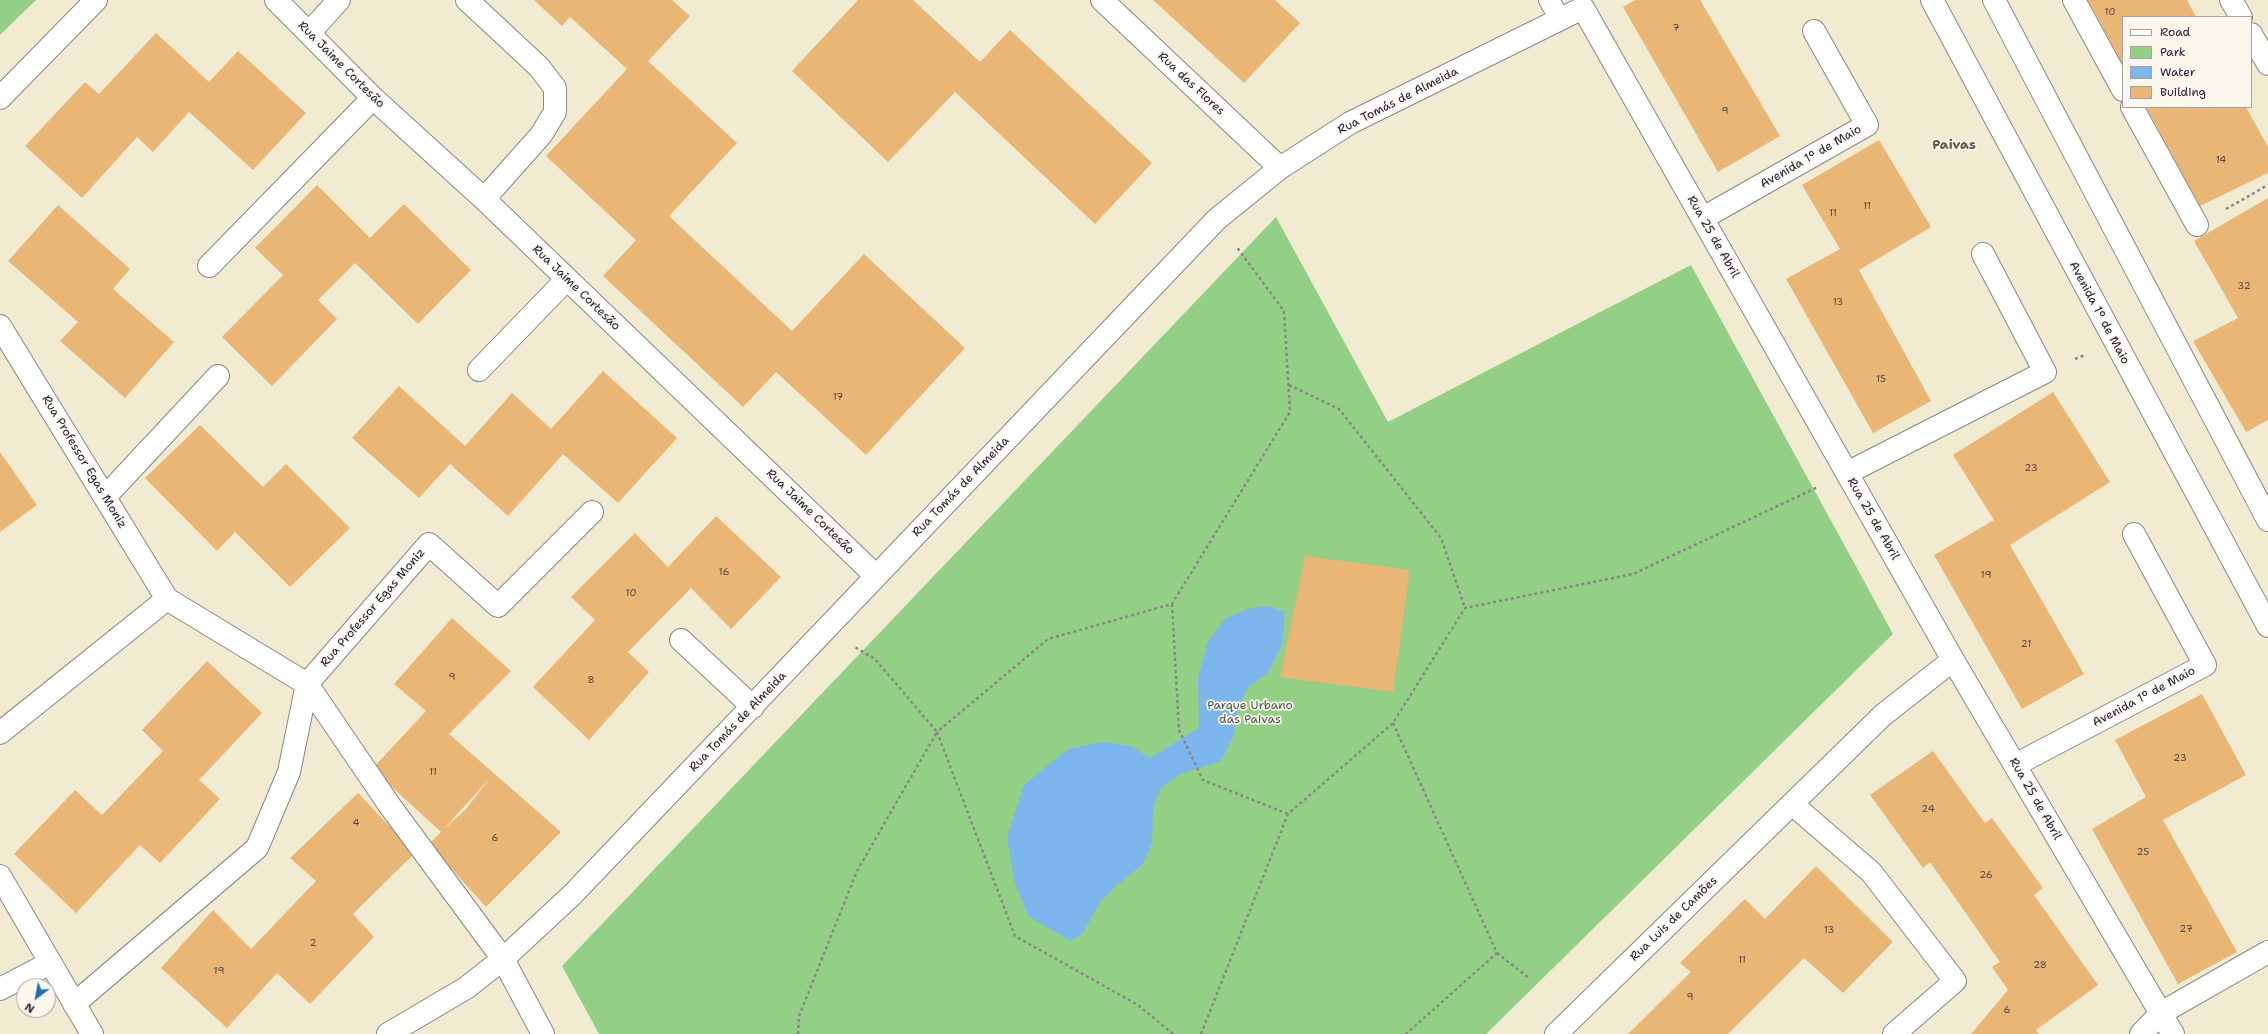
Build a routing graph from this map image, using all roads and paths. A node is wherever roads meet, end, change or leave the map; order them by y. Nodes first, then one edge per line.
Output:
1 (96, 0) edge
2 (276, 0) edge
3 (339, 0) edge
4 (467, 0) edge
5 (1102, 0) edge
6 (1549, 0) edge
7 (1932, 0) edge
8 (1994, 0) edge
9 (2074, 0) edge
10 (2231, 0) edge
11 (1585, 4) edge
12 (2240, 16) edge
13 (1560, 19) junction
14 (1814, 31) dead end
15 (310, 32) junction
16 (2252, 36) edge
17 (2268, 64) edge
18 (2122, 88) edge
19 (0, 98) edge
20 (373, 98) junction
21 (2133, 108) edge
22 (1280, 168) junction
23 (2268, 185) edge
24 (484, 199) junction
25 (1703, 218) junction
26 (1217, 219) junction
27 (2197, 225) joint
28 (1983, 254) dead end
29 (209, 266) dead end
30 (567, 279) junction
31 (0, 326) edge
32 (479, 370) dead end
33 (218, 376) dead end
34 (1289, 385) junction
35 (1847, 473) junction
36 (105, 497) junction
37 (592, 512) dead end
38 (2268, 520) edge
39 (2134, 534) dead end
40 (876, 576) junction
41 (167, 599) junction
42 (1172, 604) junction
43 (1465, 608) junction
44 (2268, 626) edge
45 (826, 630) junction
46 (681, 640) dead end
47 (1953, 660) junction
48 (307, 684) junction
49 (753, 707) junction
50 (1393, 723) junction
51 (937, 732) junction
52 (0, 733) edge
53 (2015, 765) junction
54 (1792, 804) junction
55 (1288, 814) junction
56 (0, 876) edge
57 (2268, 952) edge
58 (1497, 953) junction
59 (503, 959) junction
60 (50, 963) junction
61 (1529, 978) dead end
62 (0, 989) edge
63 (74, 1004) junction
64 (2161, 1013) junction
65 (92, 1034) edge
66 (388, 1034) edge
67 (543, 1034) edge
68 (798, 1034) edge
69 (1173, 1034) edge
70 (1201, 1034) edge
71 (1406, 1034) edge
72 (1556, 1034) edge
73 (1894, 1034) edge
74 (2141, 1034) edge
75 (2173, 1034) edge

1 - 19 street
2 - 15 street, Rua Jaime Cortesão
3 - 15 street
4 - 24 street
5 - 22 street, Rua das Flores
6 - 13 lane
7 - 44 street, Avenida 1º de Maio
8 - 38 street
9 - 18 street
10 - 12 street
11 - 13 street, Rua Tomás de Almeida
11 - 25 street, Rua 25 de Abril
13 - 22 street, Rua Tomás de Almeida
14 - 25 street, Avenida 1º de Maio
15 - 20 street, Rua Jaime Cortesão
16 - 17 street
20 - 24 street, Rua Jaime Cortesão
20 - 29 street
21 - 27 street
22 - 26 street, Rua Tomás de Almeida
23 - 27 path
24 - 30 street, Rua Jaime Cortesão
25 - 35 street, Rua 25 de Abril
26 - 34 path
26 - 40 street, Rua Tomás de Almeida
28 - 35 street
30 - 32 street
30 - 40 street, Rua Jaime Cortesão
31 - 36 street, Rua Professor Egas Moniz
33 - 36 street
34 - 42 path
34 - 43 path
35 - 43 path
35 - 47 street, Rua 25 de Abril
36 - 41 street, Rua Professor Egas Moniz
37 - 48 street, Rua Professor Egas Moniz
39 - 53 street, Avenida 1º de Maio
40 - 45 street, Rua Tomás de Almeida
41 - 48 street, Rua Professor Egas Moniz
41 - 52 street
42 - 51 path
42 - 55 path
43 - 50 path
45 - 49 street, Rua Tomás de Almeida
45 - 51 path
46 - 49 street
47 - 53 street, Rua 25 de Abril
47 - 54 street, Rua Luis de Camões
48 - 59 street
48 - 63 street
49 - 59 street, Rua Tomás de Almeida
50 - 55 path
50 - 58 path
51 - 68 path
51 - 69 path
53 - 64 street, Rua 25 de Abril
54 - 72 street, Rua Luis de Camões
54 - 73 street
55 - 70 path
56 - 60 street
57 - 64 street
58 - 61 path
58 - 71 path
59 - 66 street, Rua Tomás de Almeida
59 - 67 street
60 - 62 street
60 - 63 street
63 - 65 street
64 - 74 street
64 - 75 street, Rua 25 de Abril

